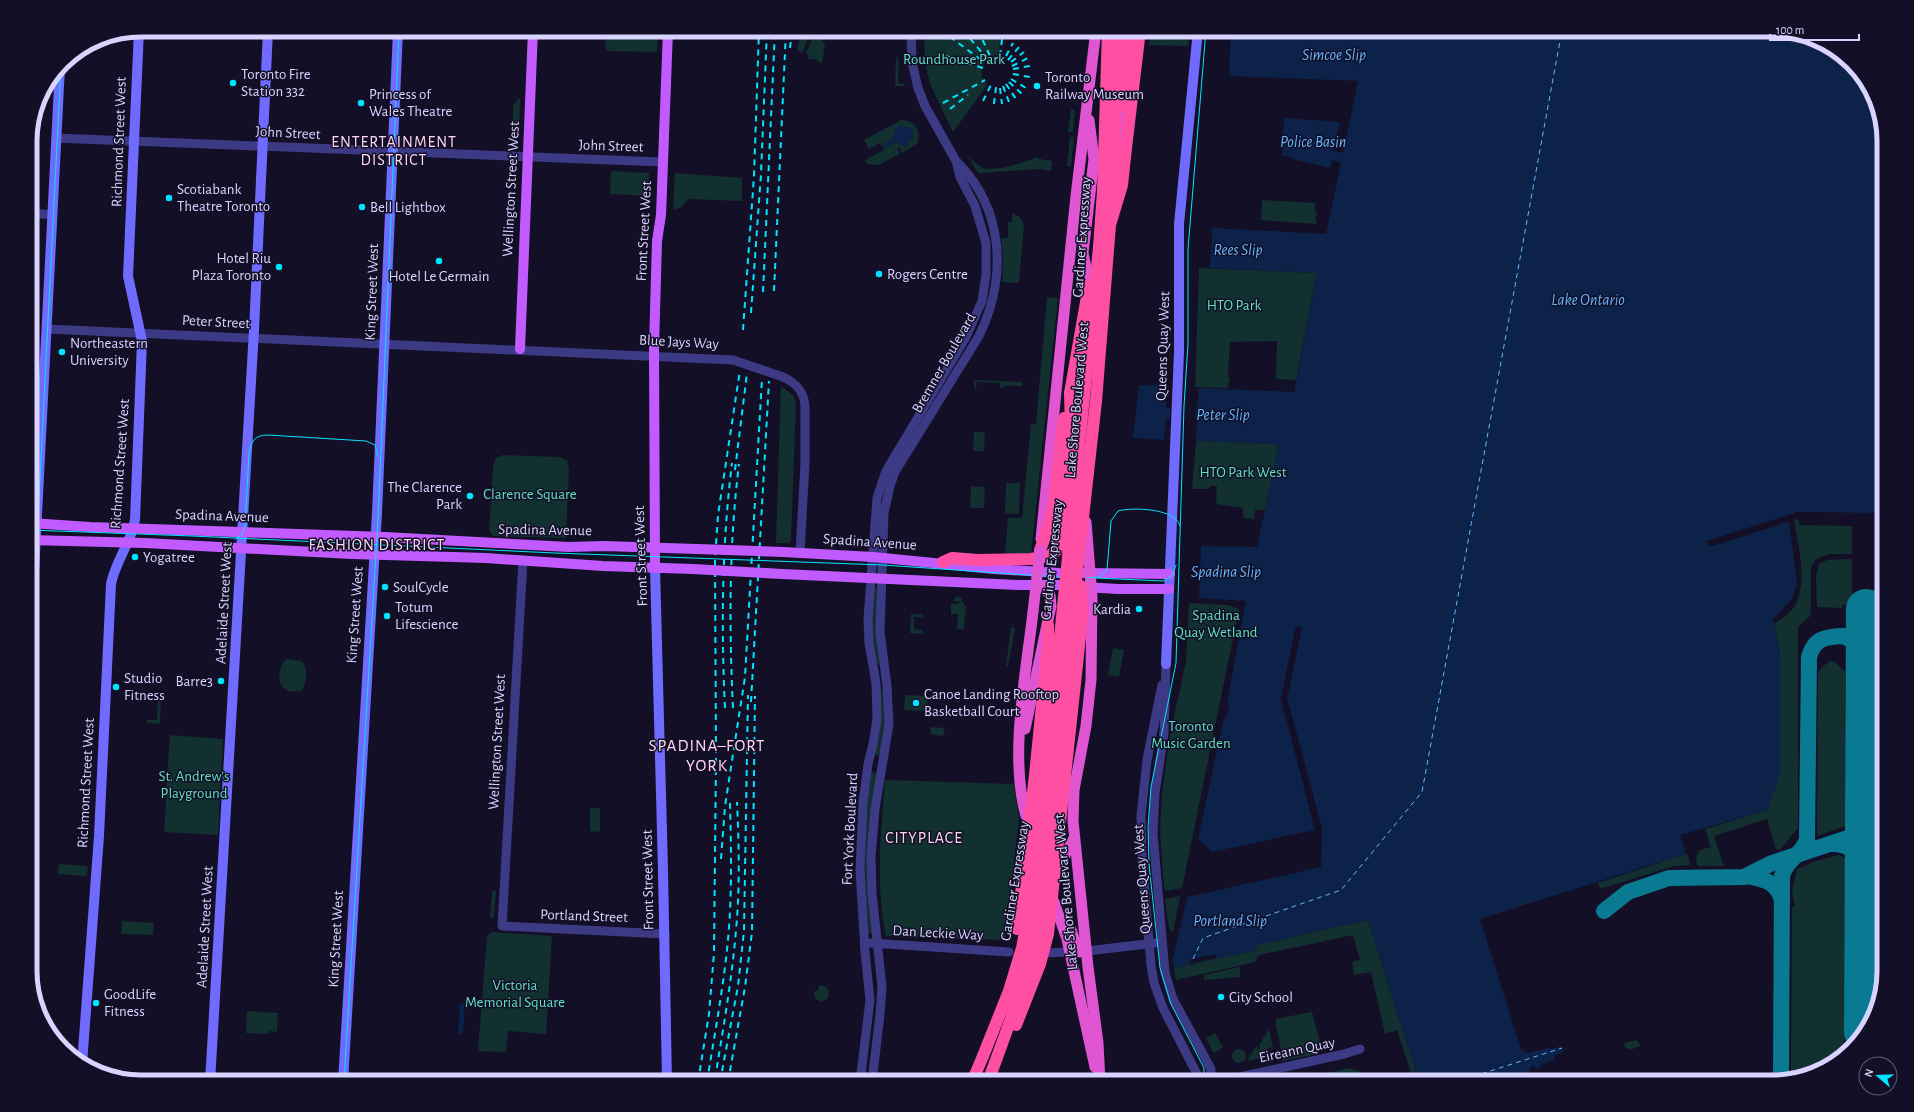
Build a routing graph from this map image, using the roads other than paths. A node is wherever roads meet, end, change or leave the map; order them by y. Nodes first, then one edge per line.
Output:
1 (139, 37) edge
2 (268, 37) edge
3 (398, 37) edge
4 (533, 37) edge
5 (668, 37) edge
6 (911, 37) edge
7 (1095, 37) edge
8 (1106, 37) edge
9 (1108, 37) edge
10 (1118, 37) edge
11 (1124, 37) edge
12 (1130, 37) edge
13 (1139, 37) edge
14 (1197, 37) edge
15 (1107, 53) junction
16 (59, 76) edge
17 (1087, 97) junction
18 (56, 138) junction
19 (134, 141) junction
20 (263, 146) junction
21 (393, 151) junction
22 (1120, 154) junction
23 (528, 157) junction
24 (662, 162) junction
25 (37, 213) edge
26 (52, 214) junction
27 (1110, 225) junction
28 (1099, 247) junction
29 (1101, 301) junction
30 (47, 329) junction
31 (140, 334) junction
32 (254, 338) junction
33 (385, 343) junction
34 (520, 349) junction
35 (654, 355) junction
36 (1070, 393) junction
37 (37, 479) edge
38 (37, 524) edge
39 (134, 528) junction
40 (243, 533) junction
41 (376, 537) junction
42 (37, 540) edge
43 (128, 543) junction
44 (242, 548) junction
45 (654, 548) junction
46 (1040, 550) junction
47 (800, 553) junction
48 (374, 554) junction
49 (878, 557) junction
50 (523, 560) junction
51 (943, 562) junction
52 (655, 568) junction
53 (1059, 573) dead end
54 (1086, 573) junction
55 (1170, 574) junction
56 (870, 579) junction
57 (882, 579) junction
58 (1058, 585) dead end
59 (1040, 586) junction
60 (1086, 587) junction
61 (1169, 589) junction
62 (1048, 625) junction
63 (1166, 664) junction
64 (1019, 750) junction
65 (1026, 816) dead end
66 (1074, 837) junction
67 (1059, 860) dead end
68 (1054, 902) dead end
69 (502, 926) joint
70 (665, 934) junction
71 (864, 942) junction
72 (1162, 942) junction
73 (877, 943) junction
74 (1149, 944) junction
75 (1009, 952) dead end
76 (1078, 952) junction
77 (1046, 954) dead end
78 (1360, 1049) dead end
79 (983, 1056) junction
80 (83, 1057) edge
81 (210, 1075) edge
82 (342, 1075) edge
83 (667, 1075) edge
84 (861, 1075) edge
85 (873, 1075) edge
86 (975, 1075) edge
87 (990, 1075) edge
88 (991, 1075) edge
89 (1098, 1075) edge
90 (1099, 1075) edge
91 (1197, 1075) edge
92 (1210, 1075) edge
93 (1249, 1075) edge

1 - 19 main road, Richmond Street West
2 - 20 main road, Adelaide Street West
3 - 21 main road, King Street West
4 - 23 main road, Wellington Street West
5 - 24 main road, Front Street West
6 - 49 street, Bremner Boulevard
7 - 17 highway, Lake Shore Boulevard West
8 - 15 highway
9 - 15 highway, Gardiner Expressway
10 - 27 highway, Gardiner Expressway, bridge
11 - 22 highway, Lake Shore Boulevard West
12 - 22 highway
13 - 27 highway, bridge
14 - 55 main road, Queens Quay West
15 - 28 highway, Gardiner Expressway
16 - 18 main road
17 - 29 highway
17 - 46 highway, Lake Shore Boulevard West
18 - 19 street, John Street
18 - 26 main road
19 - 20 street, John Street
19 - 31 main road, Richmond Street West
20 - 21 street, John Street
20 - 32 main road, Adelaide Street West
21 - 23 street, John Street
21 - 33 main road, King Street West
22 - 29 highway, Lake Shore Boulevard West
23 - 24 street, John Street
23 - 34 main road, Wellington Street West
24 - 35 main road, Front Street West
25 - 26 street
26 - 30 main road
27 - 87 highway, Gardiner Expressway, bridge
28 - 36 highway, bridge
28 - 79 highway, Gardiner Expressway, bridge
29 - 54 highway, Lake Shore Boulevard West
30 - 31 street, Peter Street
30 - 37 main road
31 - 32 street, Peter Street
31 - 39 main road, Richmond Street West
32 - 33 street, Peter Street
32 - 40 main road, Adelaide Street West
33 - 34 street, Blue Jays Way
33 - 41 main road, King Street West
34 - 35 street, Blue Jays Way
35 - 45 main road, Front Street West
35 - 47 street, Blue Jays Way, bridge
36 - 46 highway
36 - 51 highway
38 - 39 main road, Spadina Avenue
39 - 40 main road, Spadina Avenue
39 - 43 main road, Richmond Street West
40 - 41 main road, Spadina Avenue
40 - 44 main road, Adelaide Street West
41 - 45 main road, Spadina Avenue
41 - 48 main road, King Street West
42 - 43 main road, Spadina Avenue
43 - 44 main road, Spadina Avenue
43 - 80 main road, Richmond Street West
44 - 48 main road, Spadina Avenue
44 - 81 main road, Adelaide Street West
45 - 47 main road, Spadina Avenue, bridge
45 - 52 main road, Front Street West
46 - 64 highway, Lake Shore Boulevard West, bridge
47 - 49 main road, Spadina Avenue
48 - 50 main road, Spadina Avenue
48 - 82 main road, King Street West
49 - 51 main road, Spadina Avenue
49 - 56 street, Fort York Boulevard
49 - 57 street, Fort York Boulevard
50 - 52 main road, Spadina Avenue
50 - 69 street, Wellington Street West
51 - 53 main road, Spadina Avenue
52 - 56 main road, Spadina Avenue, bridge
52 - 70 main road, Front Street West
54 - 55 main road
54 - 60 highway, Lake Shore Boulevard West
55 - 61 main road, Queens Quay West
56 - 57 main road, Spadina Avenue
56 - 71 street, Fort York Boulevard
57 - 59 main road, Spadina Avenue
57 - 73 street, Fort York Boulevard
58 - 59 main road, Spadina Avenue
59 - 62 highway
60 - 61 main road
60 - 66 highway, Lake Shore Boulevard West
60 - 88 highway, bridge
61 - 63 main road, Queens Quay West
62 - 64 highway
62 - 79 highway, bridge
63 - 72 street, Queens Quay West
63 - 74 street, Queens Quay West
64 - 65 highway, Lake Shore Boulevard West
66 - 67 highway
66 - 76 highway, Lake Shore Boulevard West
68 - 76 highway, Lake Shore Boulevard West
69 - 70 street, Portland Street
70 - 83 main road, Front Street West
71 - 73 street, Dan Leckie Way
71 - 84 street, Fort York Boulevard
72 - 74 street
72 - 92 street, Queens Quay West
73 - 75 street, Dan Leckie Way
73 - 85 street, Fort York Boulevard
74 - 76 street
74 - 91 street, Queens Quay West
76 - 77 street
76 - 89 highway, Lake Shore Boulevard West
76 - 90 highway, Lake Shore Boulevard West
78 - 93 street, Eireann Quay
79 - 86 highway, Gardiner Expressway

